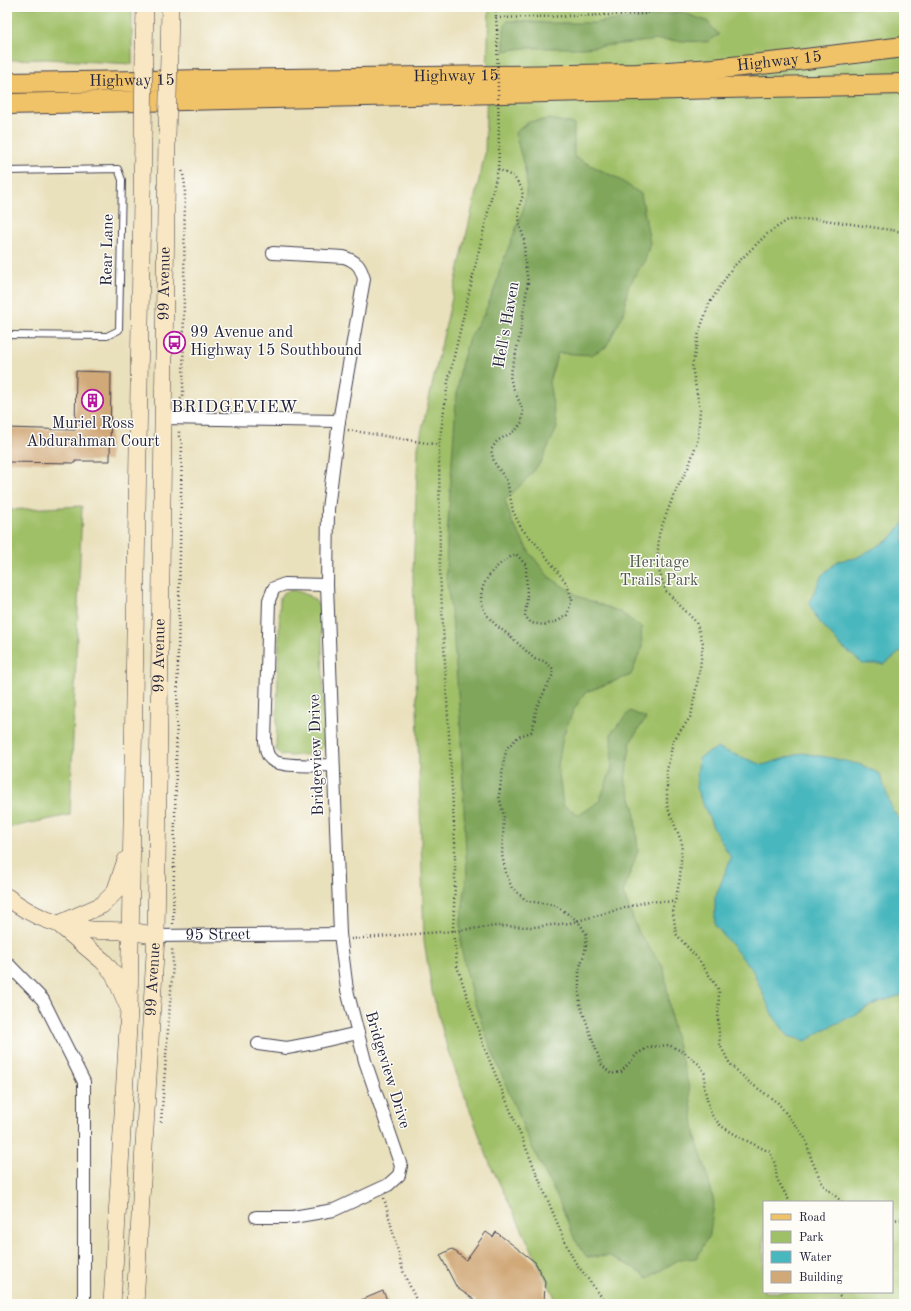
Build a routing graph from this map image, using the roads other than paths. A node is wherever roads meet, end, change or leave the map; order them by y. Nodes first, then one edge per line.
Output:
1 (144, 7) edge
2 (170, 7) edge
3 (904, 47) edge
4 (7, 71) edge
5 (70, 82) junction
6 (7, 83) edge
7 (904, 84) edge
8 (7, 104) edge
9 (7, 171) edge
10 (273, 253) dead end
11 (7, 335) edge
12 (163, 418) junction
13 (339, 424) junction
14 (328, 585) junction
15 (333, 765) junction
16 (131, 842) junction
17 (7, 897) edge
18 (58, 924) junction
19 (130, 931) junction
20 (156, 936) junction
21 (340, 938) junction
22 (7, 962) edge
23 (129, 1010) junction
24 (358, 1033) junction
25 (258, 1044) dead end
26 (256, 1217) dead end
27 (84, 1304) edge
28 (112, 1304) edge
29 (135, 1304) edge

1 - 16 main road, 99 Avenue, bridge
2 - 12 main road, 99 Avenue, bridge
3 - 5 main road, Highway 15
4 - 5 main road
5 - 6 main road, Highway 15
7 - 8 main road, Highway 15
9 - 11 lane, Rear Lane
10 - 13 street, Bridgeview Drive
12 - 13 street
12 - 20 main road, 99 Avenue
13 - 14 street, Bridgeview Drive
14 - 15 street, Bridgeview Drive
14 - 15 street
15 - 21 street, Bridgeview Drive
16 - 18 main road
16 - 19 main road, 99 Avenue
17 - 18 main road, 95 Street
18 - 19 main road, 95 Street
18 - 23 main road
19 - 20 main road, 95 Street
19 - 23 main road, 99 Avenue
20 - 21 street, 95 Street
20 - 29 main road, 99 Avenue
21 - 24 street, Bridgeview Drive
22 - 27 street
23 - 28 main road, 99 Avenue
24 - 25 street
24 - 26 street, Bridgeview Drive

